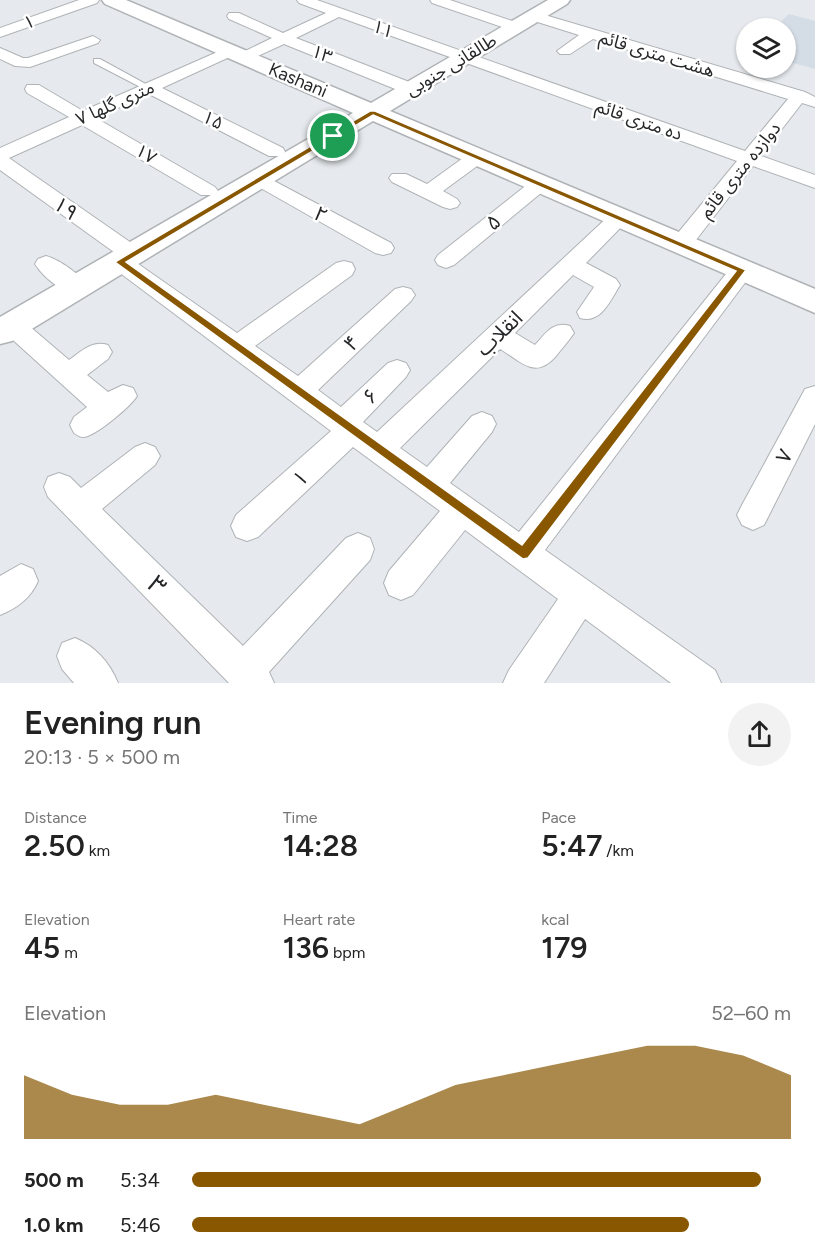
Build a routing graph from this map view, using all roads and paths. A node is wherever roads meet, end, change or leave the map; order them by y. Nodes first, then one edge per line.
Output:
1 (92, 0) edge
2 (111, 0) edge
3 (304, 0) edge
4 (437, 0) edge
5 (561, 0) edge
6 (337, 13) junction
7 (234, 16) dead end
8 (525, 21) junction
9 (0, 33) edge
10 (590, 33) junction
11 (283, 38) junction
12 (93, 40) dead end
13 (565, 51) dead end
14 (0, 53) edge
15 (237, 54) junction
16 (463, 58) junction
17 (97, 61) dead end
18 (7, 63) edge
19 (149, 88) junction
20 (33, 89) dead end
21 (411, 89) junction
22 (807, 99) edge
23 (372, 112) junction
24 (83, 117) junction
25 (276, 152) dead end
26 (0, 155) edge
27 (477, 157) junction
28 (749, 159) junction
29 (0, 162) edge
30 (399, 177) dead end
31 (259, 179) junction
32 (815, 182) edge
33 (540, 184) junction
34 (208, 191) dead end
35 (429, 192) junction
36 (450, 203) dead end
37 (619, 218) junction
38 (681, 244) junction
39 (383, 248) dead end
40 (126, 258) junction
41 (446, 260) dead end
42 (46, 264) dead end
43 (571, 264) junction
44 (344, 269) dead end
45 (742, 270) junction
46 (76, 287) junction
47 (403, 295) dead end
48 (815, 302) edge
49 (590, 312) dead end
50 (6, 329) edge
51 (561, 333) dead end
52 (497, 335) junction
53 (237, 346) junction
54 (99, 352) dead end
55 (397, 370) dead end
56 (69, 374) junction
57 (299, 391) junction
58 (815, 396) edge
59 (482, 424) dead end
60 (84, 425) dead end
61 (348, 426) junction
62 (379, 449) junction
63 (145, 456) dead end
64 (429, 486) junction
65 (462, 509) junction
66 (753, 515) dead end
67 (247, 526) dead end
68 (358, 549) dead end
69 (523, 553) junction
70 (401, 583) dead end
71 (581, 596) junction
72 (75, 656) dead end
73 (249, 677) edge
74 (99, 683) edge
75 (522, 683) edge
76 (702, 683) edge

1 - 9 street, ۱
2 - 15 street, Kashani
3 - 6 street, ۱۱
4 - 8 street, هشت متری قائم
5 - 8 street, طالقانی جنوبی
6 - 11 street, ۷ متری گلها
6 - 16 street, ۱۱
7 - 11 street, ۱۳
8 - 10 street, هشت متری قائم
8 - 16 street, طالقانی جنوبی
10 - 13 street
10 - 22 street, هشت متری قائم
11 - 15 street, ۷ متری گلها
11 - 21 street, ۱۳
12 - 18 street
14 - 18 street
15 - 19 street, ۷ متری گلها
15 - 23 street, Kashani
16 - 21 street, طالقانی جنوبی
16 - 28 street, ده متری قائم
17 - 19 lane
19 - 24 street, ۷ متری گلها
19 - 25 street, ۱۵
20 - 24 street
21 - 23 street, طالقانی جنوبی
22 - 28 street, دوازده متری قائم
23 - 27 street, Kashani
23 - 31 street, طالقانی جنوبی
24 - 26 street, ۷ متری گلها
24 - 34 street, ۱۷
27 - 33 street, Kashani
27 - 35 street
28 - 32 street, ده متری قائم
28 - 38 street, دوازده متری قائم
29 - 40 street, ۱۹
30 - 35 street
31 - 39 street, ۲
31 - 40 street, طالقانی جنوبی
33 - 37 street, Kashani
33 - 41 street, ۵
35 - 36 street
37 - 38 street, Kashani
37 - 43 street, انقلاب
38 - 45 street, Kashani
40 - 46 street, طالقانی جنوبی
40 - 53 street, ۱۹
42 - 46 street
43 - 49 street
43 - 52 street, انقلاب
44 - 53 street
45 - 48 street, Kashani
45 - 69 street
46 - 50 street, طالقانی جنوبی
47 - 57 street, ۴
50 - 56 street
51 - 52 street
52 - 62 street, انقلاب
53 - 57 street, ۱۹
54 - 56 street
55 - 61 street, ۶
56 - 60 street
57 - 61 street, ۱۹
58 - 66 street, ۷
59 - 64 street
61 - 62 street, ۱۹
61 - 67 street, ۱
62 - 64 street, ۱۹
63 - 73 street, ۳
64 - 65 street, ۱۹
65 - 69 street, ۱۹
65 - 70 street
68 - 73 street
69 - 71 street, ۱۹
71 - 75 street
71 - 76 street, ۱۹
72 - 74 street

